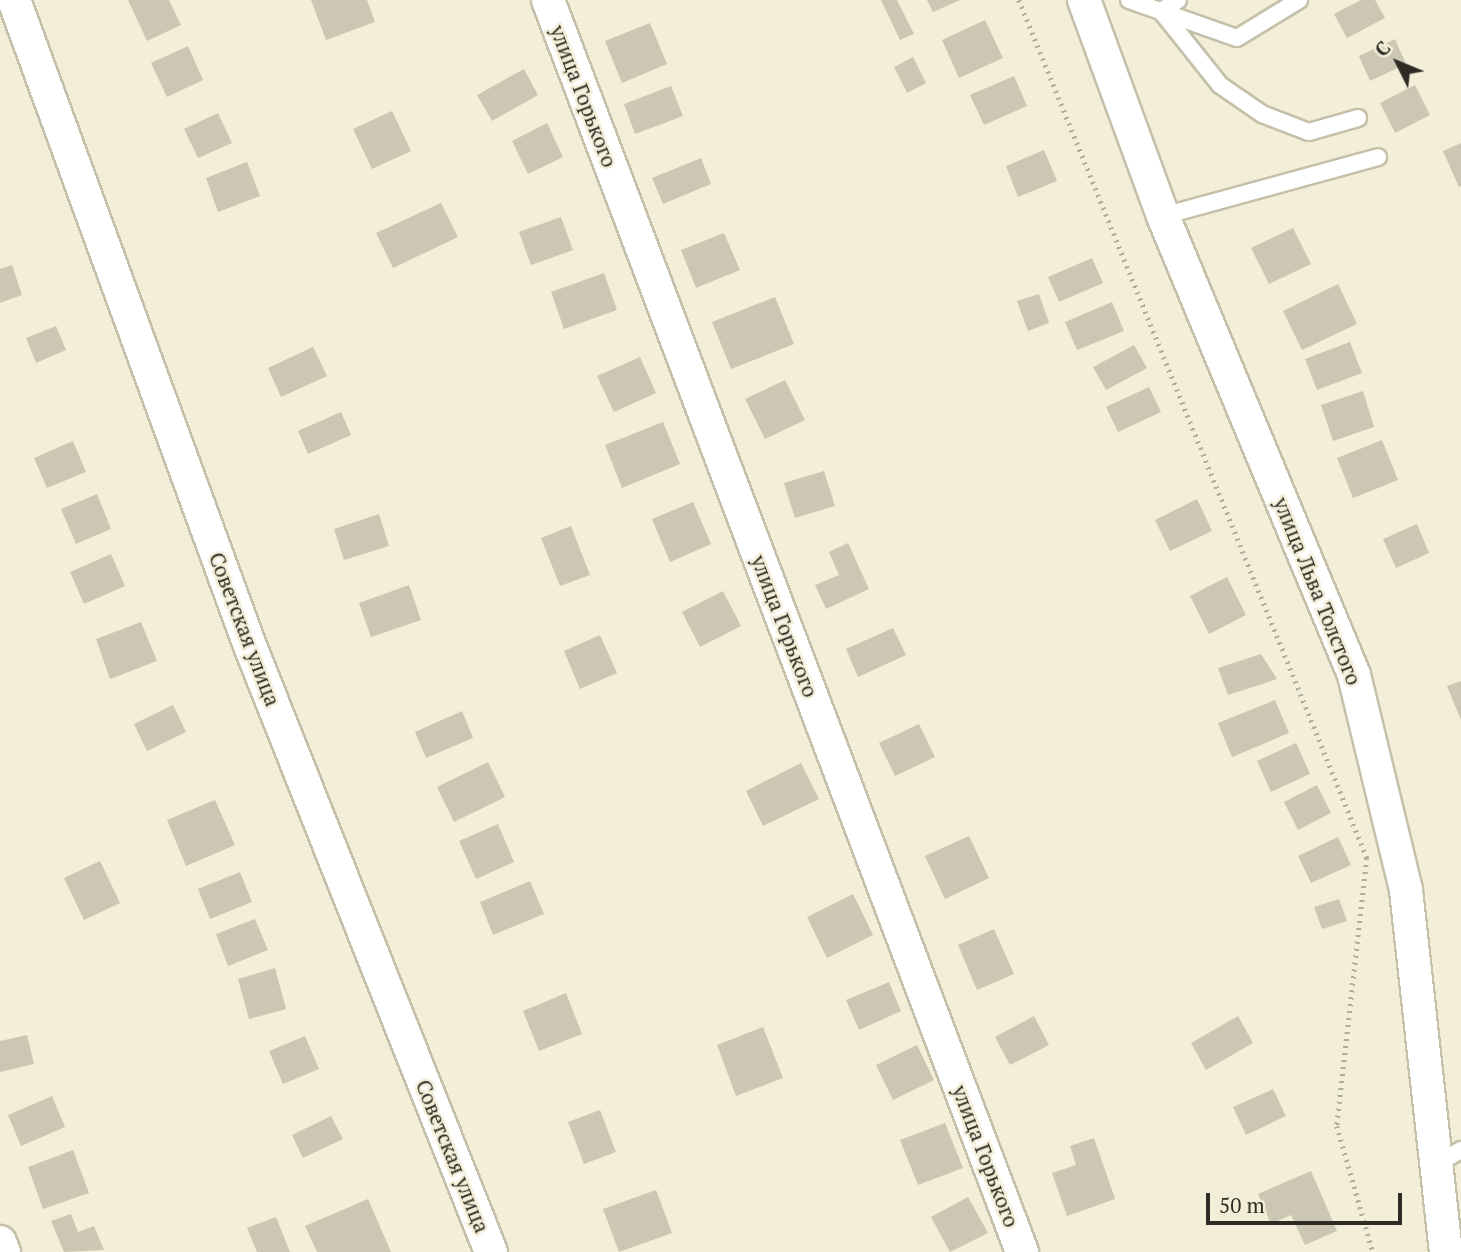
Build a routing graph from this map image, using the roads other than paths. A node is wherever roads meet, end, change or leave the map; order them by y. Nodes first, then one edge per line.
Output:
1 (13, 0) edge
2 (548, 0) edge
3 (1084, 0) edge
4 (1129, 0) edge
5 (1178, 0) edge
6 (1298, 0) edge
7 (1161, 11) junction
8 (1358, 118) dead end
9 (1378, 156) dead end
10 (1163, 216) junction
11 (1448, 1157) edge
12 (0, 1242) edge
13 (1439, 1250) edge
14 (4, 1252) edge
15 (491, 1252) edge
16 (1022, 1252) edge

1 - 15 street, Советская улица
2 - 16 street, улица Горького
3 - 10 street, улица Льва Толстого
4 - 7 lane
5 - 7 lane
6 - 7 lane
7 - 8 lane
9 - 10 lane
10 - 11 street, улица Льва Толстого
11 - 13 street, улица Льва Толстого
12 - 14 street

